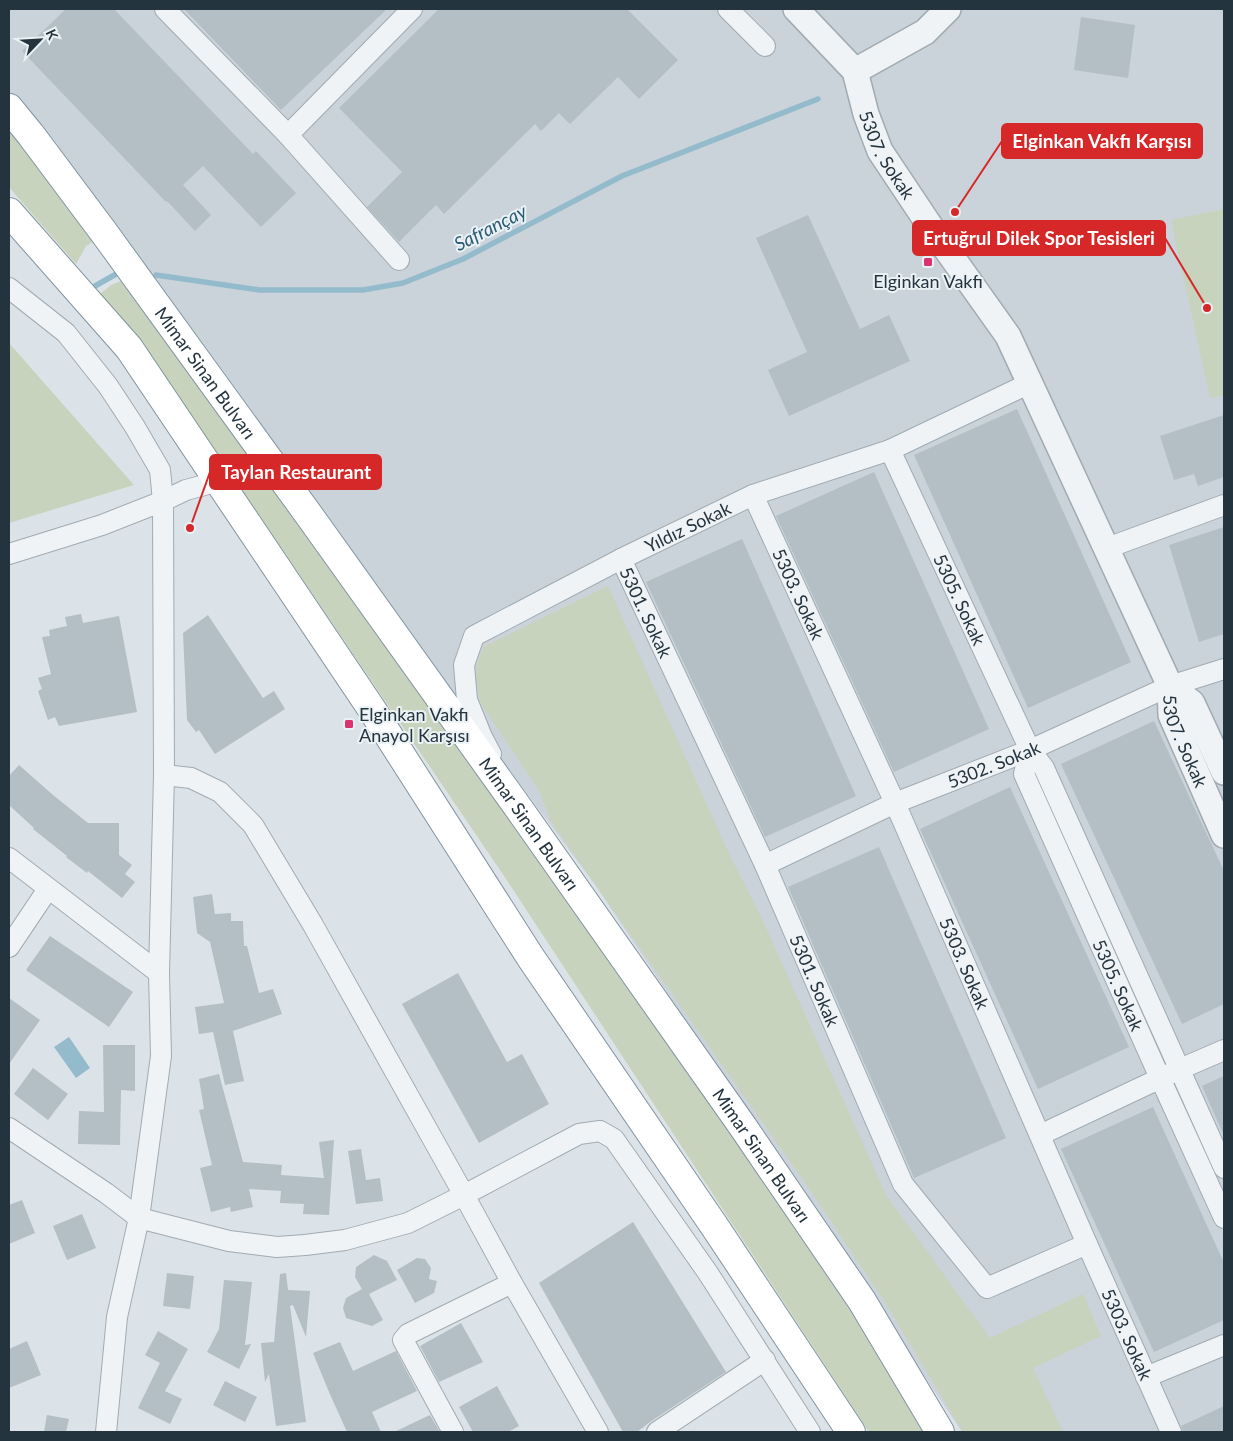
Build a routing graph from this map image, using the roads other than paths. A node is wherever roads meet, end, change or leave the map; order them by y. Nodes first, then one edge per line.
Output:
1 (165, 9) edge
2 (412, 9) edge
3 (728, 9) edge
4 (796, 9) edge
5 (948, 9) edge
6 (765, 46) dead end
7 (855, 71) junction
8 (9, 108) edge
9 (288, 135) junction
10 (9, 212) edge
11 (399, 260) dead end
12 (9, 288) edge
13 (1030, 383) junction
14 (890, 450) junction
15 (219, 481) junction
16 (753, 496) junction
17 (164, 501) junction
18 (1224, 505) edge
19 (1107, 548) junction
20 (9, 554) edge
21 (621, 559) junction
22 (1224, 669) edge
23 (1170, 686) junction
24 (1030, 750) junction
25 (1224, 772) edge
26 (164, 776) junction
27 (894, 803) junction
28 (522, 813) junction
29 (1224, 835) edge
30 (9, 858) edge
31 (765, 865) junction
32 (48, 889) junction
33 (9, 947) edge
34 (159, 972) junction
35 (1224, 1050) edge
36 (1180, 1069) junction
37 (1160, 1078) junction
38 (9, 1128) edge
39 (1040, 1136) junction
40 (1224, 1168) edge
41 (464, 1195) junction
42 (139, 1218) junction
43 (1224, 1218) edge
44 (715, 1227) junction
45 (1087, 1244) junction
46 (708, 1273) junction
47 (512, 1283) junction
48 (1224, 1345) edge
49 (765, 1360) junction
50 (1146, 1377) junction
51 (106, 1432) edge
52 (453, 1432) edge
53 (598, 1432) edge
54 (658, 1432) edge
55 (810, 1432) edge
56 (851, 1432) edge
57 (940, 1432) edge
58 (1171, 1432) edge

1 - 9 street
2 - 9 street
3 - 6 street
4 - 7 street
5 - 7 street
7 - 13 street, 5307. Sokak
8 - 28 highway, Mimar Sinan Bulvarı
9 - 11 street
10 - 15 highway
12 - 17 street
13 - 14 street, Yıldız Sokak
13 - 19 street, 5307. Sokak
14 - 16 street, Yıldız Sokak
14 - 24 street, 5305. Sokak
15 - 17 street
15 - 44 highway
16 - 21 street, Yıldız Sokak
16 - 27 street, 5303. Sokak
17 - 20 street
17 - 26 street
18 - 19 street
19 - 23 street, 5307. Sokak
21 - 28 street, Yıldız Sokak
21 - 31 street, 5301. Sokak
22 - 23 street, 5302. Sokak
23 - 24 street, 5302. Sokak
23 - 25 street, 5307. Sokak
23 - 29 street, 5307. Sokak
24 - 27 street, 5302. Sokak
24 - 36 street, 5305. Sokak
24 - 37 street, 5305. Sokak
26 - 34 street
26 - 41 street
27 - 31 street, 5302. Sokak
27 - 39 street, 5303. Sokak
28 - 57 highway, Mimar Sinan Bulvarı
30 - 32 street
31 - 45 street, 5301. Sokak
32 - 33 street
32 - 34 street
34 - 42 street
35 - 36 street
36 - 37 street
36 - 40 street, 5305. Sokak
37 - 39 street
37 - 43 street, 5305. Sokak
38 - 42 street
39 - 45 street, 5303. Sokak
41 - 42 street
41 - 46 street
41 - 47 street
42 - 51 street
44 - 46 street
44 - 56 highway
45 - 50 street, 5303. Sokak
46 - 49 street
47 - 52 street
47 - 53 street
48 - 50 street
49 - 54 street
49 - 55 street
50 - 58 street, 5303. Sokak

